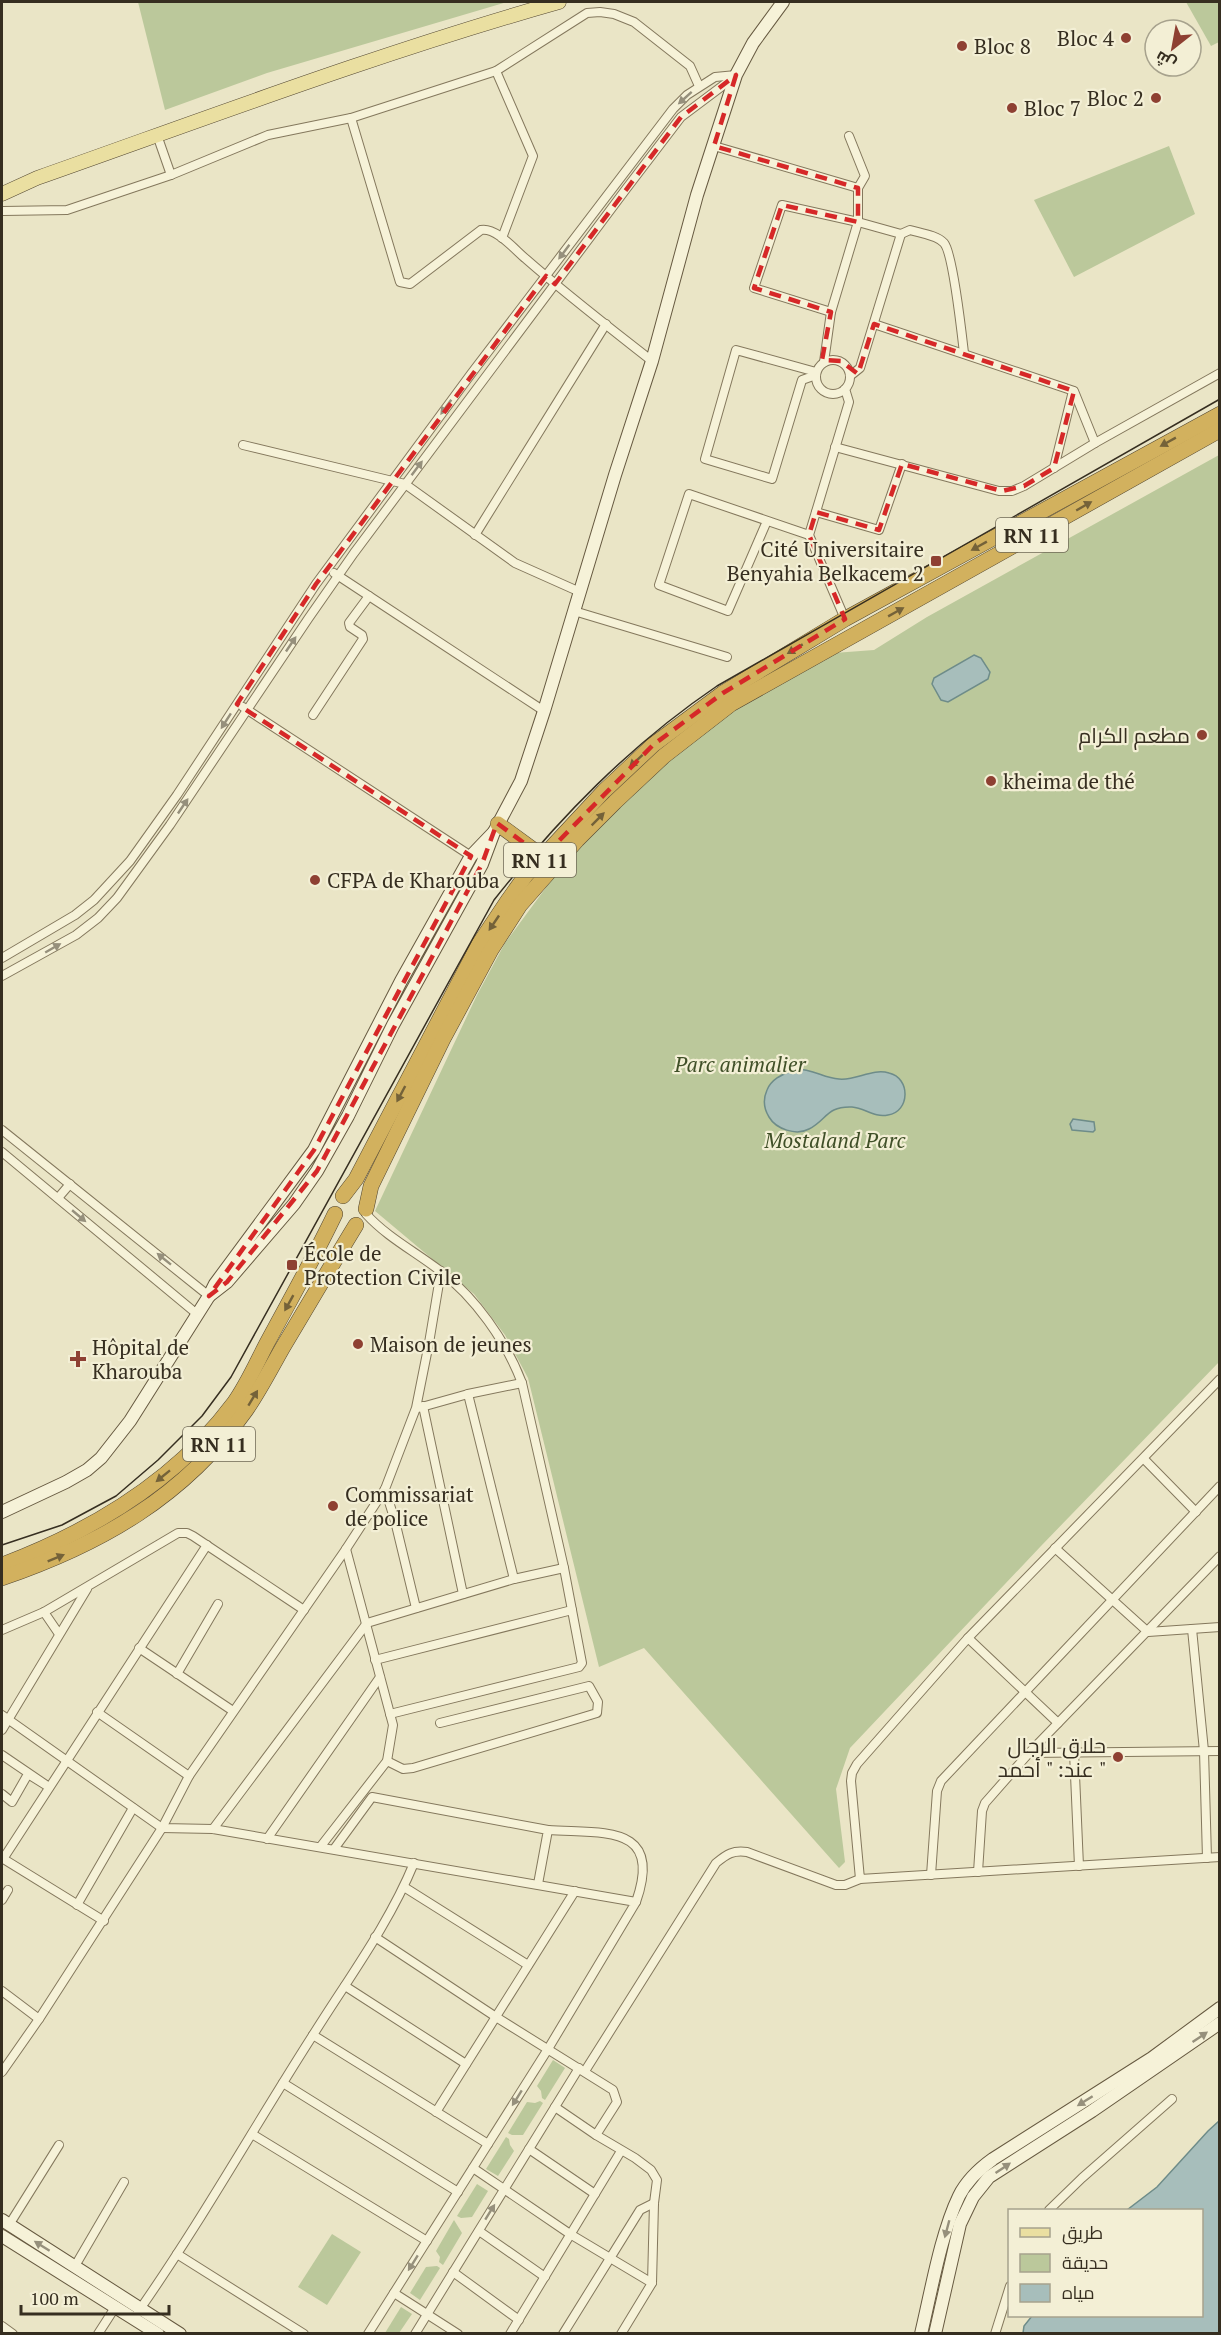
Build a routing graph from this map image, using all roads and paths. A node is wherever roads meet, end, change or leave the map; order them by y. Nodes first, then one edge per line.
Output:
1 (559, 2) edge
2 (783, 2) edge
3 (496, 71) junction
4 (736, 75) junction
5 (699, 86) junction
6 (351, 118) junction
7 (157, 135) junction
8 (849, 136) dead end
9 (714, 146) junction
10 (171, 175) junction
11 (858, 188) junction
12 (2, 194) edge
13 (3, 211) edge
14 (858, 222) junction
15 (901, 234) junction
16 (502, 238) junction
17 (546, 276) junction
18 (555, 284) junction
19 (831, 312) junction
20 (606, 324) junction
21 (874, 324) junction
22 (964, 353) junction
23 (652, 361) junction
24 (824, 362) junction
25 (1220, 373) edge
26 (816, 374) junction
27 (850, 376) junction
28 (845, 389) junction
29 (1074, 391) junction
30 (1220, 414) edge
31 (1220, 430) edge
32 (1095, 443) junction
33 (243, 445) dead end
34 (835, 447) junction
35 (902, 464) junction
36 (1054, 468) junction
37 (391, 482) junction
38 (405, 484) junction
39 (816, 512) junction
40 (767, 521) junction
41 (475, 535) junction
42 (809, 535) junction
43 (327, 569) junction
44 (338, 576) junction
45 (580, 592) junction
46 (369, 596) junction
47 (574, 611) junction
48 (845, 619) junction
49 (727, 657) dead end
50 (237, 704) junction
51 (247, 710) junction
52 (544, 711) junction
53 (313, 716) dead end
54 (496, 828) junction
55 (471, 856) junction
56 (543, 857) junction
57 (2, 958) edge
58 (2, 976) edge
59 (2, 1130) edge
60 (2, 1152) edge
61 (70, 1184) junction
62 (343, 1196) junction
63 (58, 1198) junction
64 (335, 1214) junction
65 (362, 1218) junction
66 (441, 1271) junction
67 (209, 1296) junction
68 (197, 1314) junction
69 (1220, 1379) edge
70 (522, 1383) junction
71 (468, 1394) junction
72 (419, 1407) junction
73 (1144, 1459) junction
74 (1220, 1486) edge
75 (386, 1489) junction
76 (2, 1512) edge
77 (1196, 1512) junction
78 (207, 1545) junction
79 (1055, 1548) junction
80 (346, 1550) junction
81 (1220, 1556) edge
82 (2, 1564) edge
83 (564, 1569) junction
84 (2, 1578) edge
85 (514, 1579) junction
86 (89, 1586) junction
87 (463, 1594) junction
88 (1112, 1600) junction
89 (218, 1604) dead end
90 (416, 1608) junction
91 (304, 1610) junction
92 (572, 1610) junction
93 (44, 1612) junction
94 (367, 1623) junction
95 (1220, 1627) edge
96 (1192, 1629) junction
97 (2, 1630) edge
98 (1148, 1632) junction
99 (59, 1634) junction
100 (968, 1638) junction
101 (139, 1648) junction
102 (375, 1660) junction
103 (177, 1674) junction
104 (380, 1677) junction
105 (1024, 1691) junction
106 (233, 1711) junction
107 (98, 1712) junction
108 (390, 1714) junction
109 (5, 1718) edge
110 (440, 1723) dead end
111 (1058, 1724) junction
112 (2, 1730) edge
113 (1220, 1750) edge
114 (1204, 1751) junction
115 (1074, 1752) junction
116 (1029, 1754) junction
117 (2, 1755) edge
118 (65, 1761) junction
119 (387, 1761) junction
120 (189, 1776) junction
121 (48, 1787) junction
122 (2, 1794) edge
123 (133, 1808) junction
124 (162, 1828) junction
125 (213, 1829) junction
126 (548, 1830) junction
127 (267, 1839) junction
128 (321, 1846) junction
129 (334, 1849) junction
130 (1220, 1857) edge
131 (1207, 1858) junction
132 (2, 1859) edge
133 (414, 1863) junction
134 (1079, 1866) junction
135 (978, 1872) junction
136 (931, 1875) junction
137 (860, 1879) junction
138 (538, 1884) junction
139 (404, 1887) junction
140 (8, 1890) dead end
141 (575, 1891) junction
142 (2, 1900) edge
143 (636, 1902) junction
144 (77, 1905) junction
145 (104, 1921) junction
146 (375, 1937) junction
147 (528, 1965) junction
148 (345, 1986) junction
149 (2, 1991) edge
150 (1220, 2008) edge
151 (496, 2017) junction
152 (39, 2019) junction
153 (1220, 2023) edge
154 (313, 2035) junction
155 (548, 2049) junction
156 (466, 2064) junction
157 (582, 2069) junction
158 (2, 2072) edge
159 (283, 2083) junction
160 (1172, 2099) dead end
161 (555, 2106) junction
162 (436, 2112) junction
163 (252, 2134) junction
164 (596, 2135) junction
165 (488, 2144) junction
166 (59, 2145) dead end
167 (529, 2149) junction
168 (621, 2151) junction
169 (473, 2169) junction
170 (124, 2182) dead end
171 (504, 2189) junction
172 (458, 2192) junction
173 (595, 2194) junction
174 (654, 2203) junction
175 (1051, 2209) edge
176 (5, 2223) edge
177 (479, 2231) junction
178 (570, 2234) junction
179 (2, 2236) edge
180 (427, 2241) junction
181 (177, 2254) junction
182 (609, 2258) junction
183 (75, 2266) junction
184 (453, 2272) junction
185 (545, 2277) junction
186 (652, 2283) junction
187 (1008, 2292) edge
188 (394, 2293) junction
189 (116, 2306) junction
190 (138, 2313) junction
191 (428, 2313) junction
192 (519, 2320) junction
193 (2, 2326) edge
194 (13, 2334) edge
195 (98, 2334) edge
196 (158, 2334) edge
197 (180, 2334) edge
198 (304, 2334) edge
199 (368, 2334) edge
200 (415, 2334) edge
201 (458, 2334) edge
202 (510, 2334) edge
203 (563, 2334) edge
204 (621, 2334) edge
205 (921, 2334) edge
206 (934, 2334) edge
207 (995, 2334) edge

1 - 7 main road
2 - 4 street
3 - 5 street
3 - 6 street
3 - 16 street
4 - 5 street
4 - 9 street
4 - 18 street
5 -> 17 street
6 - 10 street
6 - 16 street
7 - 10 street
7 - 12 main road
8 - 11 street
9 - 11 street
9 - 23 street
10 - 13 street
11 - 14 street
14 - 15 street
14 - 19 street
14 - 19 street
15 - 21 street
15 - 22 street
16 - 17 street
17 - 18 street
17 -> 37 street
18 - 20 street
38 -> 18 street
19 - 24 street
20 - 23 street
20 - 41 street
21 - 22 street
21 - 27 street
22 - 29 street
23 - 45 street
24 - 26 street
24 - 27 street
25 - 32 street
26 - 26 street
26 - 28 street
27 - 28 street
28 - 34 street
29 - 32 street
29 - 36 street
30 -> 48 highway, RN 11
65 -> 31 highway, RN 11
32 - 36 street
33 - 37 street
34 - 35 street
34 - 39 street
35 - 36 street
35 - 39 street
37 - 38 street
37 - 43 street
38 - 41 street
38 - 44 street
39 - 42 street
40 - 40 street
40 - 42 street
41 - 45 street
42 - 48 street
43 - 44 street
43 - 50 street
44 - 46 street
51 -> 44 street
45 - 47 street
46 - 52 street
46 - 53 street
47 - 49 street
47 - 52 street
48 -> 56 highway, RN 11
50 - 51 street
50 -> 57 street
51 - 55 street
58 -> 51 street
52 - 54 street
54 - 55 street
54 - 56 highway
54 - 67 street
55 - 67 street
56 -> 62 highway, RN 11
59 - 61 street
60 - 63 street
61 - 63 street
67 -> 61 street
62 - 64 highway
62 - 65 highway
63 -> 68 street
64 - 65 highway
64 -> 82 highway, RN 11
65 - 66 street
84 -> 65 highway, RN 11
66 - 70 street
66 - 72 street
67 - 68 street
68 - 76 street
69 - 73 street
70 - 71 street
70 - 83 street
71 - 72 street
71 - 85 street
72 - 75 street
72 - 87 street
73 - 77 street
73 - 79 street
74 - 77 street
75 - 80 street
75 - 90 street
77 - 88 street
78 - 86 street
78 - 91 street
78 - 101 street
79 - 88 street
79 - 100 street
80 - 91 street
80 - 94 street
81 - 98 street
83 - 85 street
83 - 92 street
85 - 87 street
86 - 93 street
86 - 99 street
87 - 90 street
88 - 98 street
88 - 105 street
89 - 103 street
90 - 94 street
91 - 106 street
92 - 102 street
92 - 108 street
93 - 97 street
93 - 99 street
94 - 102 street
94 - 125 street
95 - 96 street
96 - 98 street
96 - 114 street
98 - 111 street
99 - 109 street
100 - 105 street
100 - 137 street
101 - 103 street
101 - 107 street
102 - 104 street
103 - 106 street
104 - 108 street
104 - 127 street
105 - 111 street
105 - 136 street
106 - 120 street
107 - 118 street
107 - 120 street
108 - 119 street
109 - 112 street
109 - 118 street
110 - 119 street
111 - 116 street
113 - 114 street
114 - 115 street
114 - 131 street
115 - 116 street
115 - 134 street
116 - 135 street
117 - 121 street
118 - 121 street
118 - 123 street
119 - 128 street
120 - 124 street
121 - 122 street
121 - 132 street
123 - 124 street
123 - 144 street
124 - 125 street
124 - 145 street
125 - 127 street
126 - 129 street
126 - 138 street
126 - 143 street
127 - 128 street
128 - 129 street
129 - 133 street
130 - 131 street
131 - 134 street
132 - 144 street
133 - 138 street
133 - 139 street
134 - 135 street
135 - 136 street
136 - 137 street
137 - 157 street
138 - 141 street
139 - 146 street
139 - 147 street
140 - 142 street
141 - 143 street
141 - 147 street
143 - 155 street
144 - 145 street
145 - 152 street
146 - 148 street
146 - 151 street
147 - 151 street
148 - 154 street
148 - 156 street
149 - 152 street
150 -> 205 street
151 - 155 street
151 - 156 street
152 - 158 street
206 -> 153 street
154 - 159 street
154 - 162 street
155 - 157 street
155 -> 165 street
156 - 162 street
157 - 161 street
157 - 164 street
159 - 163 street
159 - 172 street
160 - 175 street
161 - 164 street
161 - 167 street
162 - 165 street
163 - 180 street
163 - 181 street
164 - 168 street
165 - 169 street
166 - 176 street
167 - 171 street
167 - 173 street
168 - 173 street
168 - 174 street
169 - 171 street
169 - 172 street
170 - 183 street
177 -> 171 street
171 - 178 street
172 - 180 street
173 - 178 street
174 - 182 street
174 - 186 street
183 -> 176 street
177 - 184 street
177 - 185 street
178 - 182 street
178 - 185 street
179 - 189 street
180 -> 188 street
181 - 190 street
181 - 198 street
182 - 186 street
182 - 203 street
183 - 190 street
184 - 191 street
184 - 192 street
185 - 192 street
186 - 204 street
187 - 207 street
188 - 191 street
188 - 199 street
189 - 190 street
189 - 195 street
190 - 196 street
190 - 197 street
191 - 200 street
191 - 201 street
192 - 202 street
193 - 194 street

